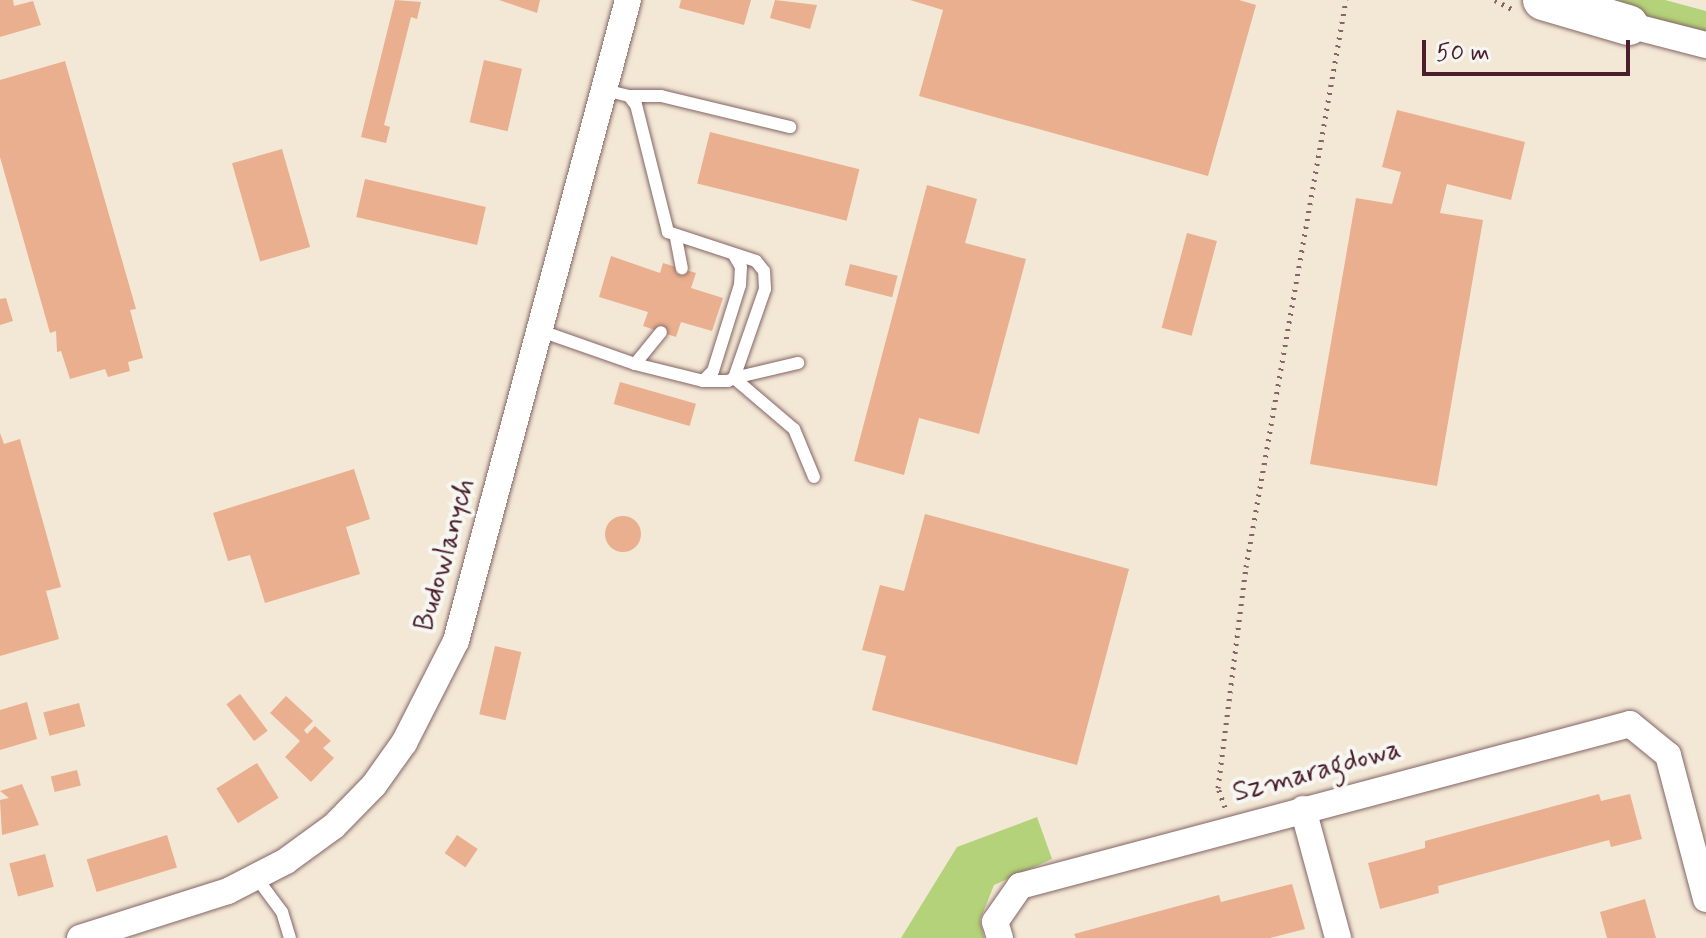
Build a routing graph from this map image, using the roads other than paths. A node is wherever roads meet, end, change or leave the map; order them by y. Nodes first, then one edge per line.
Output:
1 (628, 0) edge
2 (1543, 0) edge
3 (1628, 25) joint
4 (1706, 45) edge
5 (617, 93) junction
6 (790, 127) dead end
7 (676, 238) junction
8 (734, 255) junction
9 (682, 268) dead end
10 (541, 331) junction
11 (661, 332) dead end
12 (798, 363) dead end
13 (635, 364) junction
14 (734, 378) junction
15 (703, 381) junction
16 (814, 477) dead end
17 (1303, 809) junction
18 (256, 877) junction
19 (1706, 899) edge
20 (80, 938) edge
21 (290, 938) edge
22 (1000, 938) edge
23 (1338, 938) edge

1 - 5 street, Budowlanych
2 - 3 main road
3 - 4 street
5 - 6 lane
5 - 7 lane
5 - 10 street, Budowlanych
7 - 8 lane
7 - 9 lane
8 - 14 lane
8 - 15 lane
10 - 13 lane
10 - 18 street, Budowlanych
11 - 13 lane
12 - 14 lane
13 - 15 lane
14 - 15 lane
14 - 16 lane
17 - 19 street, Szmaragdowa
17 - 22 street, Szmaragdowa
17 - 23 street
18 - 20 street, Budowlanych
18 - 21 lane

